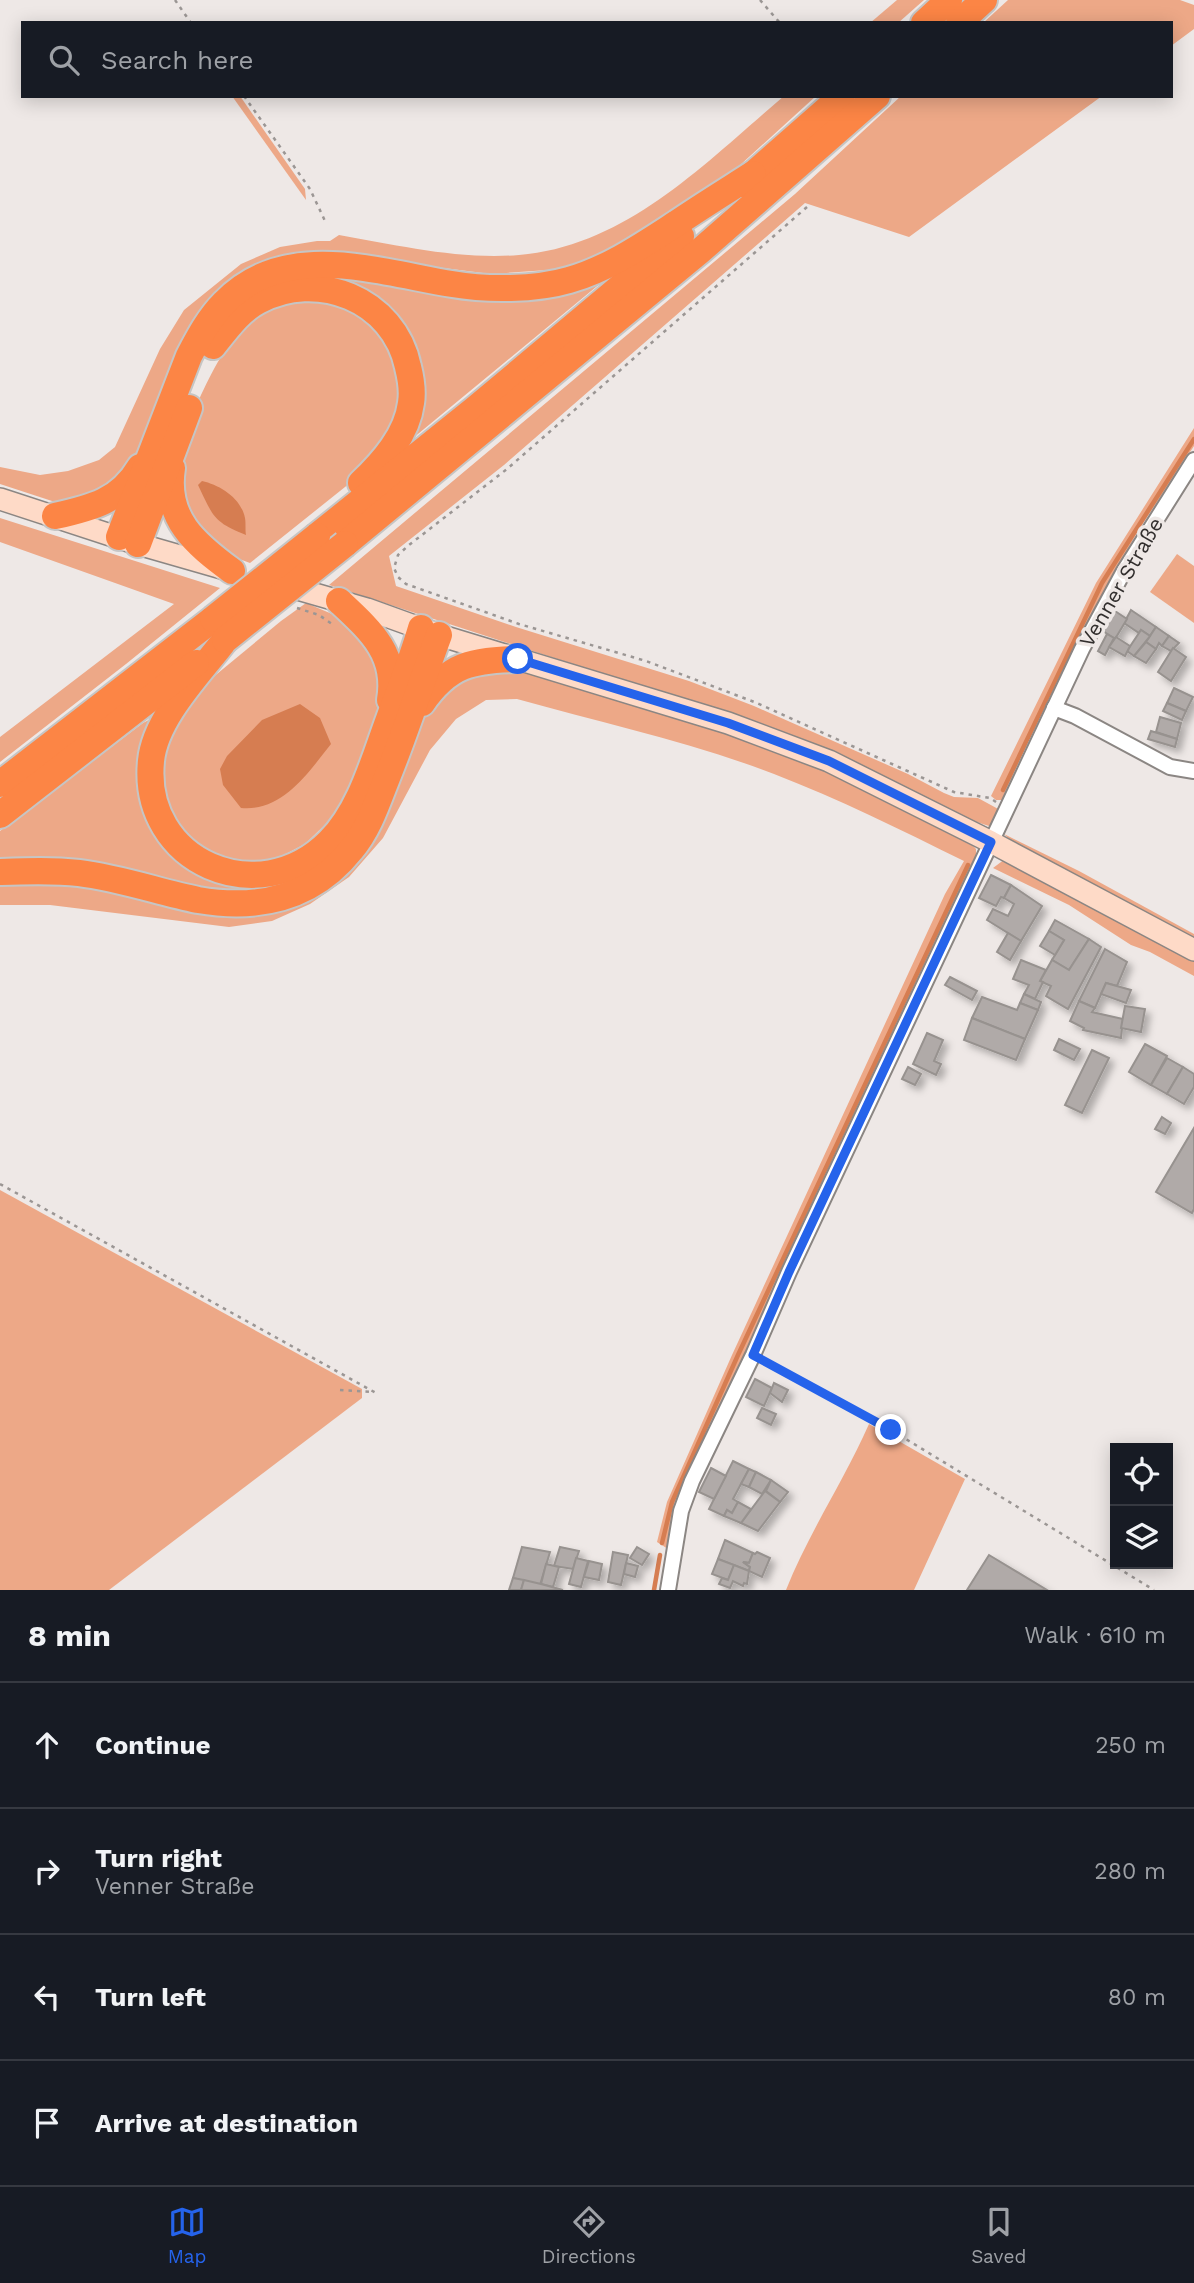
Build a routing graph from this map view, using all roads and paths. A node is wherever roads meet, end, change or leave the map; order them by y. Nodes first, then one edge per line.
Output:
1 (174, 0) edge
2 (760, 0) edge
3 (949, 0) edge
4 (984, 0) edge
5 (190, 21) edge
6 (778, 21) edge
7 (926, 21) edge
8 (961, 21) edge
9 (245, 98) edge
10 (840, 98) edge
11 (875, 98) edge
12 (753, 174) junction
13 (807, 207) dead end
14 (324, 221) dead end
15 (168, 438) junction
16 (1194, 460) edge
17 (0, 499) edge
18 (55, 516) junction
19 (317, 536) junction
20 (128, 540) junction
21 (232, 571) junction
22 (340, 601) junction
23 (219, 630) junction
24 (430, 632) junction
25 (518, 659) junction
26 (1054, 708) junction
27 (409, 722) junction
28 (384, 732) junction
29 (1194, 771) edge
30 (0, 784) edge
31 (1007, 809) junction
32 (0, 816) edge
33 (991, 842) junction
34 (0, 872) edge
35 (1194, 950) edge
36 (0, 1184) edge
37 (753, 1355) junction
38 (340, 1390) dead end
39 (668, 1590) edge
40 (1154, 1590) edge

1 - 5 path
2 - 6 path
3 - 7 highway
4 - 8 highway
9 - 14 path
10 - 12 highway
11 - 23 highway, bridge
12 - 15 highway
12 - 19 highway
13 - 31 path
15 - 18 highway
15 - 19 highway
15 - 20 highway
15 - 21 highway
16 - 26 street, Venner Straße
17 - 18 street
18 - 20 street
19 - 23 highway, bridge
20 - 21 street
21 - 22 street
22 - 24 street
22 - 28 highway
23 - 28 highway
23 - 30 highway
23 - 32 highway
24 - 25 street
24 - 27 highway
24 - 28 highway
25 - 27 highway
25 - 33 street
26 - 29 street
26 - 31 street, Venner Straße
27 - 34 highway
31 - 33 street, Venner Straße
33 - 35 street
33 - 37 street, Venner Straße
36 - 38 path
37 - 39 street, Venner Straße
37 - 40 path

